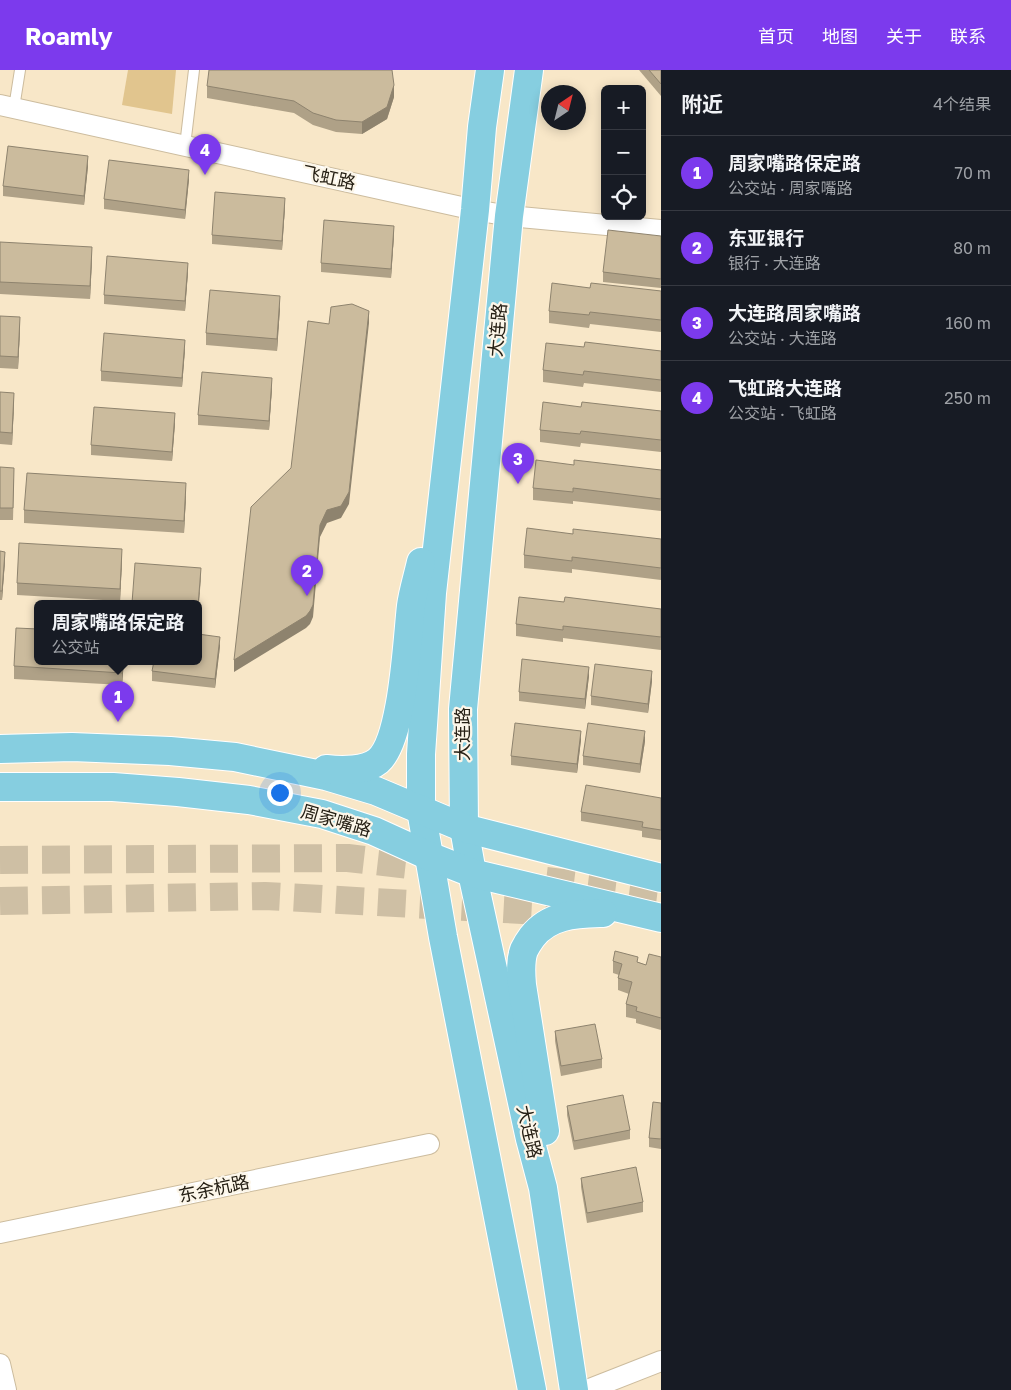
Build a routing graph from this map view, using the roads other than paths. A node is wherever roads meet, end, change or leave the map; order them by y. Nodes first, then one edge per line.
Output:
1 (20, 70) edge
2 (194, 70) edge
3 (490, 70) edge
4 (529, 70) edge
5 (7, 107) edge
6 (185, 146) junction
7 (475, 210) junction
8 (509, 216) junction
9 (661, 230) edge
10 (442, 504) junction
11 (0, 749) edge
12 (269, 764) junction
13 (0, 787) edge
14 (421, 810) junction
15 (464, 828) junction
16 (429, 856) junction
17 (472, 873) junction
18 (661, 878) edge
19 (661, 919) edge
20 (428, 1144) dead end
21 (543, 1188) junction
22 (0, 1234) edge
23 (661, 1360) edge
24 (0, 1364) edge
25 (6, 1390) edge
26 (532, 1390) edge
27 (574, 1390) edge
28 (587, 1390) edge

1 - 5 lane
2 - 6 lane
3 - 7 main road, 大连路
4 - 8 main road, 大连路
5 - 6 street, 飞虹路
6 - 7 street, 飞虹路
7 - 8 street, 飞虹路
7 - 10 main road, 大连路
8 - 9 street, 飞虹路
8 - 15 main road, 大连路
10 - 12 main road
10 - 14 main road, 大连路
11 - 12 main road
12 - 14 main road
13 - 16 main road, 周家嘴路
14 - 15 main road
14 - 16 main road, 大连路
15 - 17 main road, 大连路
15 - 18 main road
16 - 17 main road, 周家嘴路
16 - 26 main road, 大连路
17 - 19 main road, 周家嘴路
17 - 21 main road, 大连路
19 - 21 main road
20 - 22 street, 东余杭路
21 - 27 main road, 大连路
23 - 28 street
24 - 25 street

